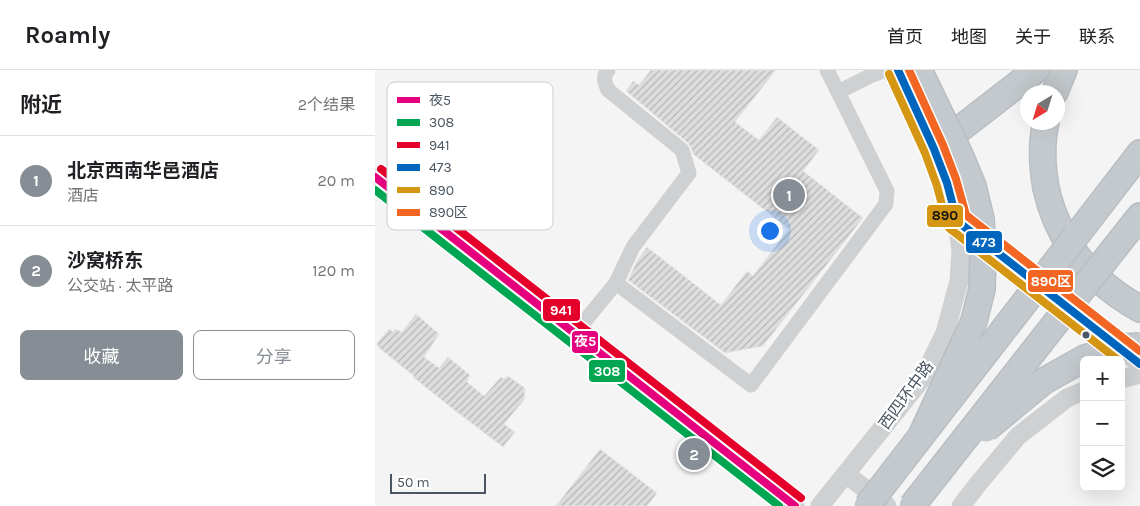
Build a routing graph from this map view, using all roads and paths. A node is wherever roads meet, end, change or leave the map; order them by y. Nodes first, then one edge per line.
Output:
1 (608, 70) edge
2 (827, 70) edge
3 (886, 70) edge
4 (898, 70) edge
5 (919, 70) edge
6 (1036, 70) edge
7 (1064, 70) edge
8 (1058, 85) edge
9 (838, 92) junction
10 (1044, 130) edge
11 (934, 149) junction
12 (1140, 153) edge
13 (375, 177) edge
14 (387, 186) edge
15 (1140, 216) edge
16 (957, 221) junction
17 (443, 230) edge
18 (615, 283) junction
19 (1140, 309) edge
20 (575, 333) junction
21 (1140, 346) edge
22 (1140, 364) edge
23 (1140, 374) edge
24 (1125, 378) edge
25 (1080, 393) edge
26 (920, 438) junction
27 (949, 459) junction
28 (846, 474) junction
29 (795, 506) edge
30 (820, 506) edge
31 (867, 506) edge
32 (887, 506) edge
33 (912, 506) edge
34 (961, 506) edge

1 - 18 street
2 - 9 street
3 - 9 street
4 - 11 street, 西四环中路
5 - 26 highway, bridge
6 - 11 highway
7 - 8 highway
9 - 18 street
10 - 19 highway
11 - 16 street, 西四环中路
12 - 26 highway, bridge
13 - 14 street
15 - 27 highway, bridge
16 - 22 street
16 - 28 street, 西四环中路
17 - 20 street
18 - 20 street
20 - 29 street
21 - 27 highway, bridge
23 - 24 street
25 - 34 street
26 - 31 highway, bridge
27 - 33 highway, bridge
28 - 30 street, 西四环中路
28 - 32 street

